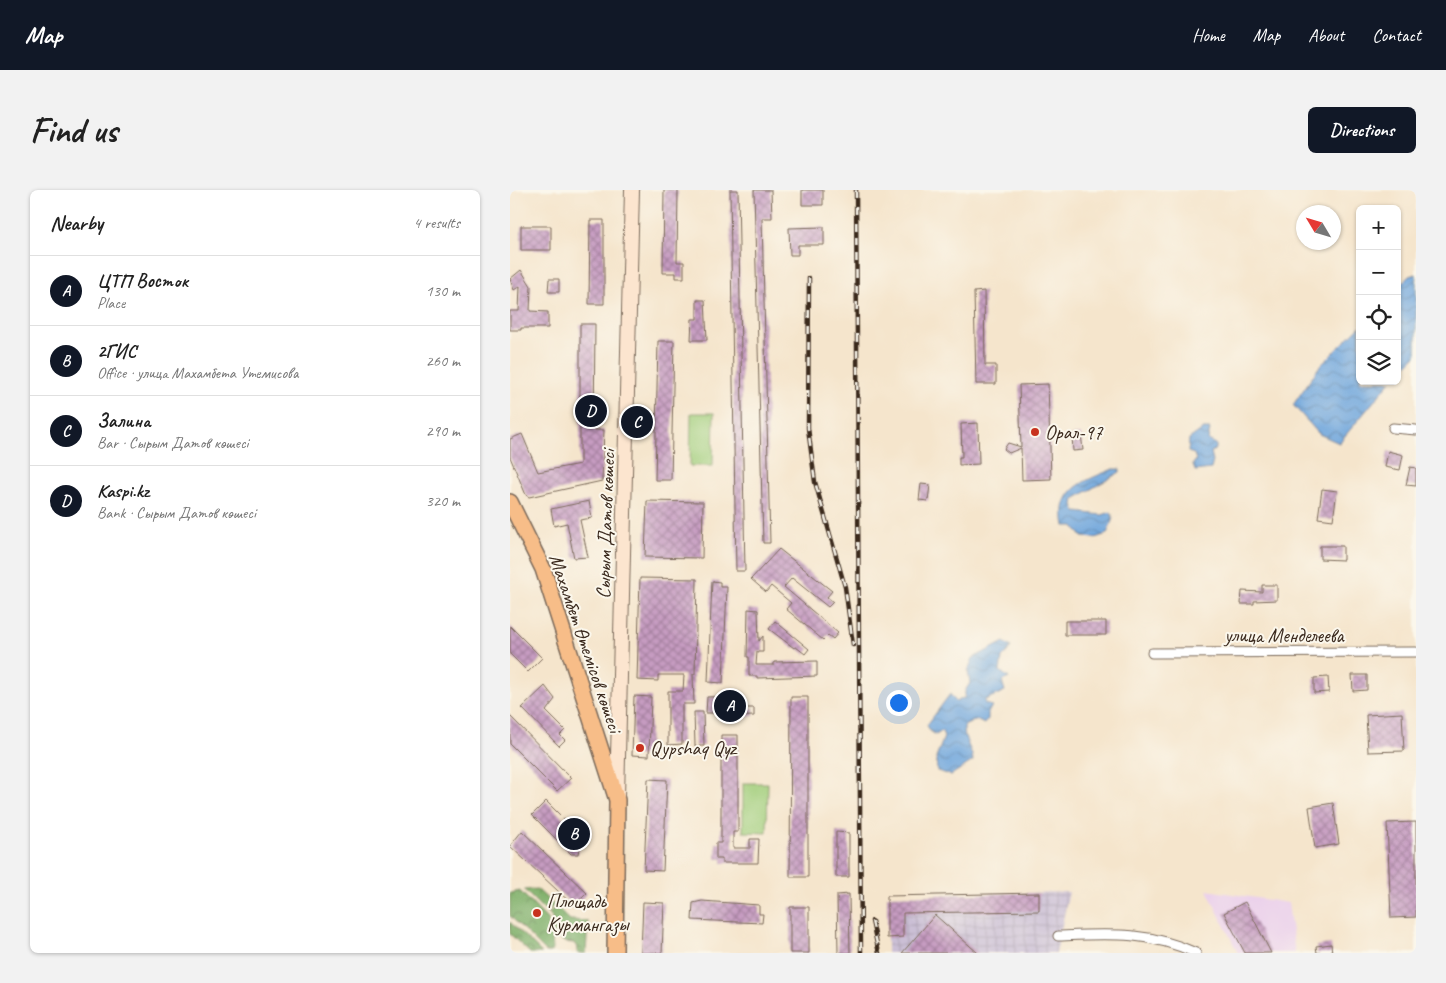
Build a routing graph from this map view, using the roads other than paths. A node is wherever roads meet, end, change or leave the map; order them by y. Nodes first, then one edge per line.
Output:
1 (632, 190) edge
2 (1393, 428) dead end
3 (1416, 430) edge
4 (510, 502) edge
5 (1416, 652) edge
6 (1152, 653) dead end
7 (617, 800) junction
8 (615, 920) junction
9 (1058, 936) dead end
10 (608, 953) edge
11 (615, 953) edge
12 (1196, 953) edge

1 - 7 main road, Сырым Датов көшесі
2 - 3 street
4 - 7 main road, Махамбет Өтемісов көшесі
5 - 6 street, улица Менделеева
7 - 8 main road, Махамбет Өтемісов көшесі
8 - 10 main road
8 - 11 main road, Махамбет Өтемісов көшесі
9 - 12 street

